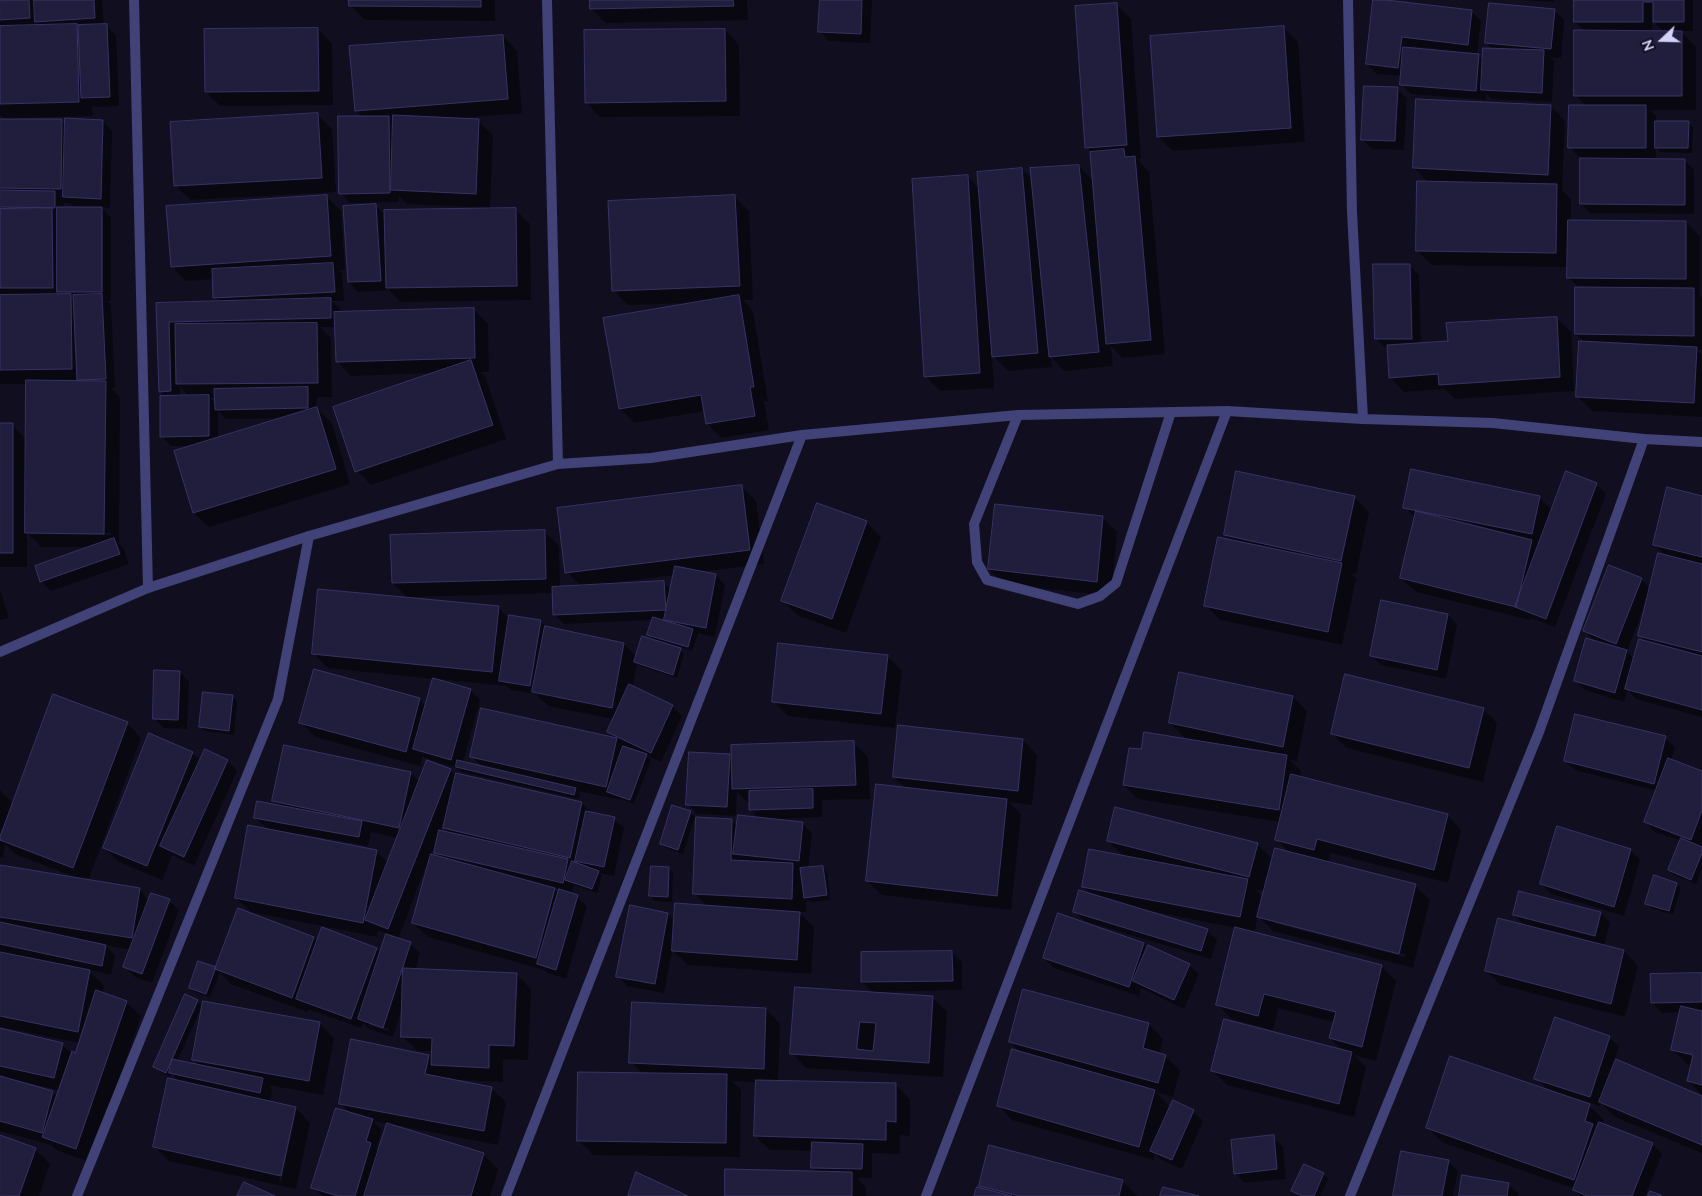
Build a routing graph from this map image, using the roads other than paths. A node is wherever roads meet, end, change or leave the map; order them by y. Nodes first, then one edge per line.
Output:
1 (134, 0) edge
2 (547, 0) edge
3 (1348, 0) edge
4 (1227, 411) junction
5 (1171, 412) junction
6 (1018, 415) junction
7 (1363, 419) junction
8 (802, 434) junction
9 (1644, 439) junction
10 (1702, 442) edge
11 (558, 464) junction
12 (309, 536) junction
13 (148, 588) junction
14 (0, 652) edge
15 (77, 1196) edge
16 (506, 1196) edge
17 (926, 1196) edge
18 (1350, 1196) edge

1 - 13 street
2 - 11 street
3 - 7 street
4 - 5 street
4 - 7 street
4 - 17 street
5 - 6 street
5 - 6 street
6 - 8 street
7 - 9 street
8 - 11 street
8 - 16 street
9 - 10 street
9 - 18 street
11 - 12 street
12 - 13 street
12 - 15 street
13 - 14 street

